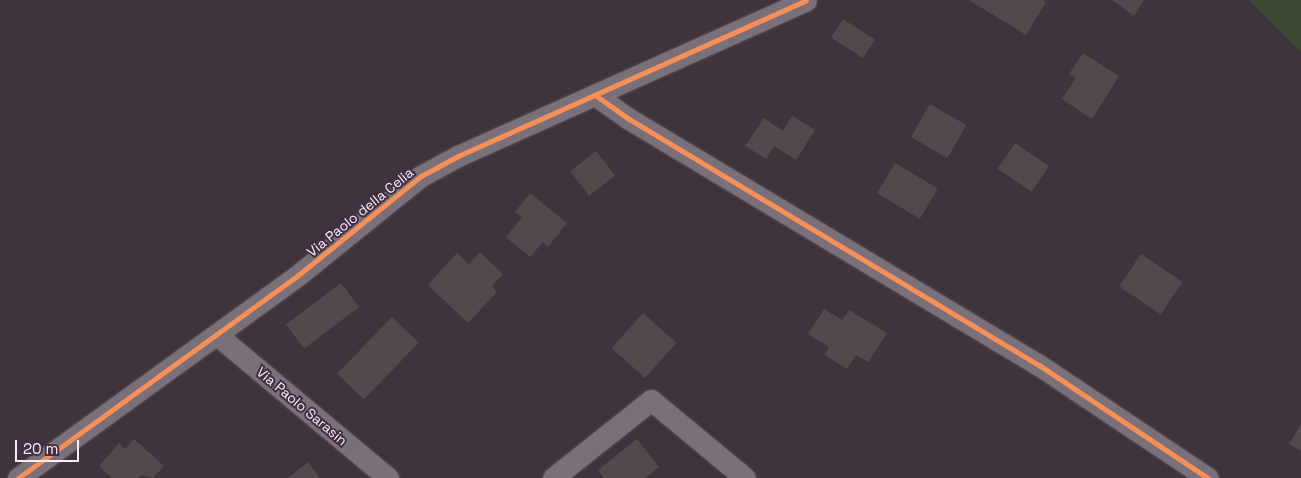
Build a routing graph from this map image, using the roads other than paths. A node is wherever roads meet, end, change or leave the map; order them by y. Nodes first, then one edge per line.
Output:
1 (806, 0) edge
2 (595, 95) junction
3 (217, 335) junction
4 (18, 478) edge
5 (388, 478) edge
6 (553, 478) edge
7 (745, 478) edge
8 (1208, 478) edge

1 - 2 street, Via Paolo della Celia
2 - 3 street, Via Paolo della Celia
2 - 8 street
3 - 4 street, Via Paolo della Celia
3 - 5 street, Via Paolo Sarasin
6 - 7 street

